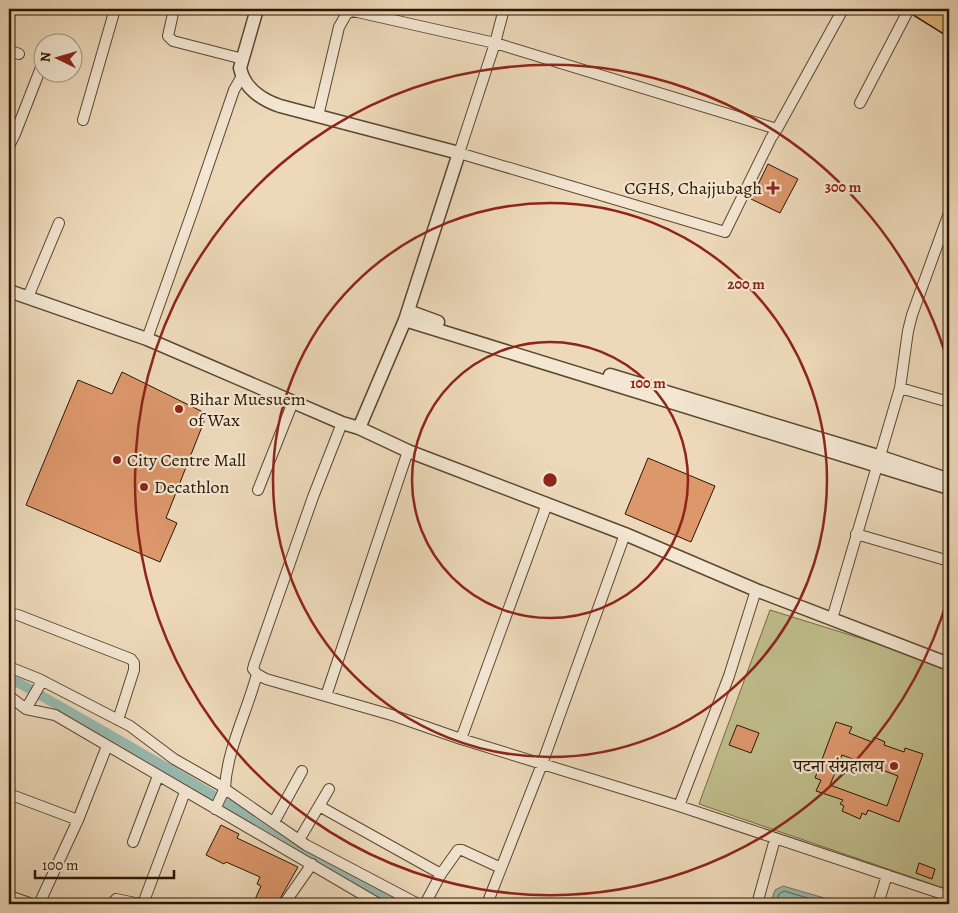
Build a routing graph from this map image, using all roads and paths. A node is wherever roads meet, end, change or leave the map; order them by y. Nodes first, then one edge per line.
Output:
1 (115, 9) edge
2 (174, 9) edge
3 (257, 9) edge
4 (504, 9) edge
5 (843, 9) edge
6 (909, 9) edge
7 (920, 9) edge
8 (949, 27) edge
9 (495, 43) junction
10 (243, 59) junction
11 (242, 76) junction
12 (35, 82) edge
13 (860, 103) dead end
14 (318, 116) junction
15 (83, 120) dead end
16 (777, 129) junction
17 (9, 146) edge
18 (459, 153) junction
19 (949, 213) edge
20 (59, 223) dead end
21 (9, 291) edge
22 (28, 297) junction
23 (406, 316) junction
24 (147, 339) junction
25 (900, 388) junction
26 (293, 402) junction
27 (949, 402) edge
28 (342, 423) junction
29 (359, 428) junction
30 (408, 450) junction
31 (879, 462) junction
32 (949, 479) edge
33 (949, 488) edge
34 (258, 490) dead end
35 (547, 504) junction
36 (625, 534) junction
37 (856, 534) junction
38 (949, 561) edge
39 (756, 590) junction
40 (9, 613) edge
41 (832, 620) junction
42 (949, 664) edge
43 (9, 667) edge
44 (257, 674) junction
45 (40, 685) junction
46 (9, 696) edge
47 (326, 696) junction
48 (28, 706) junction
49 (118, 720) junction
50 (461, 739) junction
51 (107, 746) junction
52 (542, 764) junction
53 (302, 771) dead end
54 (158, 776) junction
55 (329, 789) dead end
56 (224, 791) junction
57 (185, 792) junction
58 (9, 794) edge
59 (319, 806) junction
60 (679, 806) junction
61 (216, 807) junction
62 (78, 820) junction
63 (274, 822) junction
64 (776, 838) junction
65 (299, 840) junction
66 (133, 842) dead end
67 (312, 864) junction
68 (501, 868) junction
69 (441, 874) junction
70 (887, 875) junction
71 (9, 896) edge
72 (949, 896) edge
73 (32, 904) edge
74 (39, 904) edge
75 (112, 904) edge
76 (284, 904) edge
77 (379, 904) edge
78 (418, 904) edge
79 (425, 904) edge
80 (487, 904) edge
81 (758, 904) edge
82 (878, 904) edge

1 - 15 street
2 - 10 street
3 - 10 street
4 - 9 street
5 - 16 street
6 - 13 street
7 - 8 main road
9 - 14 street
9 - 16 street
9 - 18 street
10 - 11 street
11 - 14 street
11 - 24 street
12 - 17 street
14 - 18 street
16 - 18 street
18 - 23 street
19 - 25 street
20 - 22 street
21 - 22 street
22 - 24 street
23 - 29 street
23 - 31 street
24 - 26 street
25 - 27 street
25 - 31 street
26 - 28 street
26 - 34 street
28 - 29 street
28 - 44 street
29 - 30 street
30 - 35 street
30 - 47 street
31 - 32 street
31 - 33 street
31 - 37 street
35 - 36 street
35 - 50 street
36 - 39 street
36 - 52 street
37 - 38 street
37 - 41 street
39 - 41 street
39 - 60 street
40 - 49 street
41 - 42 street
43 - 45 street
44 - 47 street
44 - 56 street
45 - 48 street
45 - 49 street
46 - 48 street
47 - 50 street
48 - 51 street
49 - 56 street
50 - 52 street
51 - 54 street
51 - 62 street
52 - 60 street
52 - 68 street
53 - 63 street
54 - 57 street
54 - 66 street
55 - 59 street
56 - 61 street
56 - 63 street
57 - 61 street
57 - 75 street
58 - 62 street
59 - 65 street
59 - 69 street
60 - 64 street
61 - 67 street
62 - 74 street
63 - 65 street
64 - 70 street
64 - 81 street
65 - 78 street
67 - 76 street
67 - 77 street
68 - 69 street
68 - 80 street
69 - 79 street
70 - 72 street
70 - 82 street
71 - 73 street

